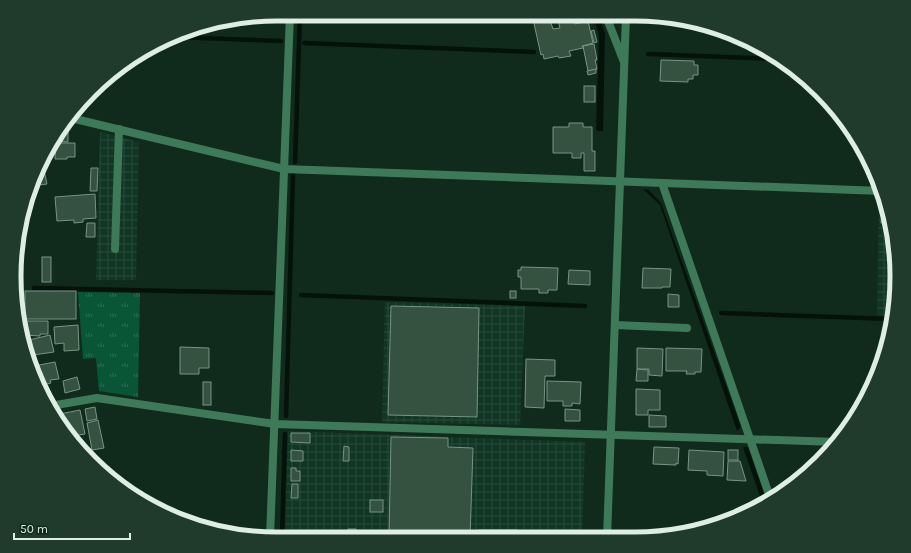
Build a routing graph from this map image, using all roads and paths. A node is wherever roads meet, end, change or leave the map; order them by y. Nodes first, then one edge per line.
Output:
1 (290, 21) edge
2 (608, 21) edge
3 (626, 21) edge
4 (625, 63) junction
5 (75, 119) edge
6 (119, 129) junction
7 (284, 169) junction
8 (620, 181) junction
9 (662, 183) junction
10 (875, 191) edge
11 (115, 249) dead end
12 (615, 325) junction
13 (688, 328) dead end
14 (56, 405) edge
15 (274, 424) junction
16 (611, 434) junction
17 (750, 439) junction
18 (830, 442) edge
19 (769, 494) edge
20 (270, 532) edge
21 (607, 532) edge

1 - 7 street
2 - 4 street
3 - 4 street
4 - 8 street
5 - 6 street
6 - 7 street
6 - 11 street
7 - 8 street
7 - 15 street
8 - 9 street
8 - 12 street
9 - 10 street
9 - 17 street
12 - 13 street
12 - 16 street
14 - 15 street
15 - 16 street
15 - 20 street
16 - 17 street
16 - 21 street
17 - 18 street
17 - 19 street

